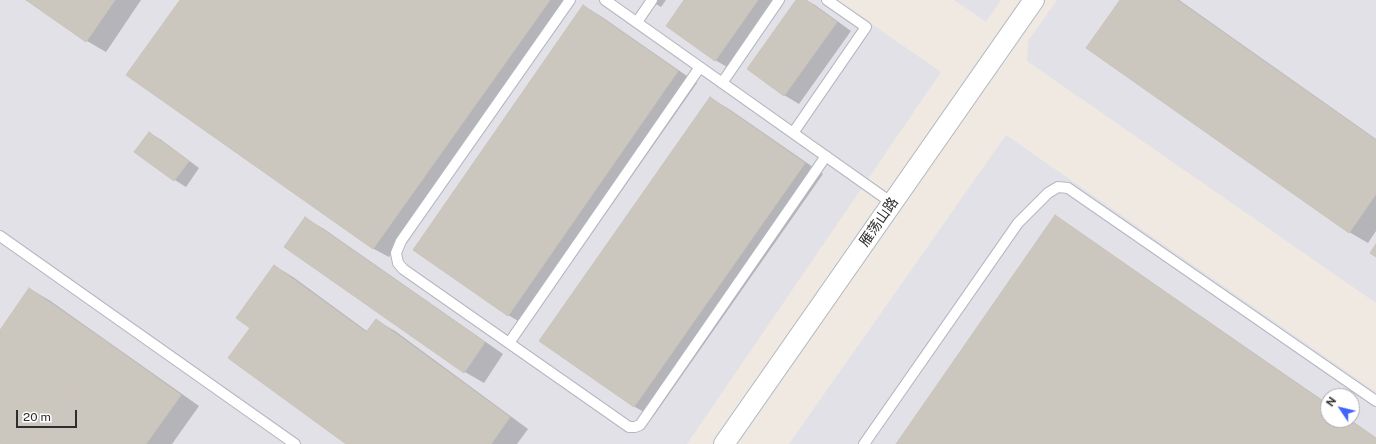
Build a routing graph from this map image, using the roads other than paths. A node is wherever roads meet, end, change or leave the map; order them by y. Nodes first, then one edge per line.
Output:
1 (570, 0) edge
2 (605, 0) edge
3 (652, 0) edge
4 (779, 0) edge
5 (827, 0) edge
6 (1034, 0) edge
7 (637, 22) junction
8 (700, 67) junction
9 (722, 82) junction
10 (793, 132) junction
11 (826, 156) junction
12 (892, 203) junction
13 (0, 236) edge
14 (509, 343) junction
15 (1376, 401) edge
16 (295, 444) edge
17 (724, 444) edge
18 (864, 444) edge

1 - 14 lane
2 - 7 lane
3 - 7 lane
4 - 9 lane
5 - 10 lane
6 - 12 street, 雁荡山路
7 - 8 lane
8 - 9 lane
8 - 14 lane
9 - 10 lane
10 - 11 lane
11 - 12 lane
11 - 14 lane
12 - 17 street, 雁荡山路
13 - 16 lane
15 - 18 lane

